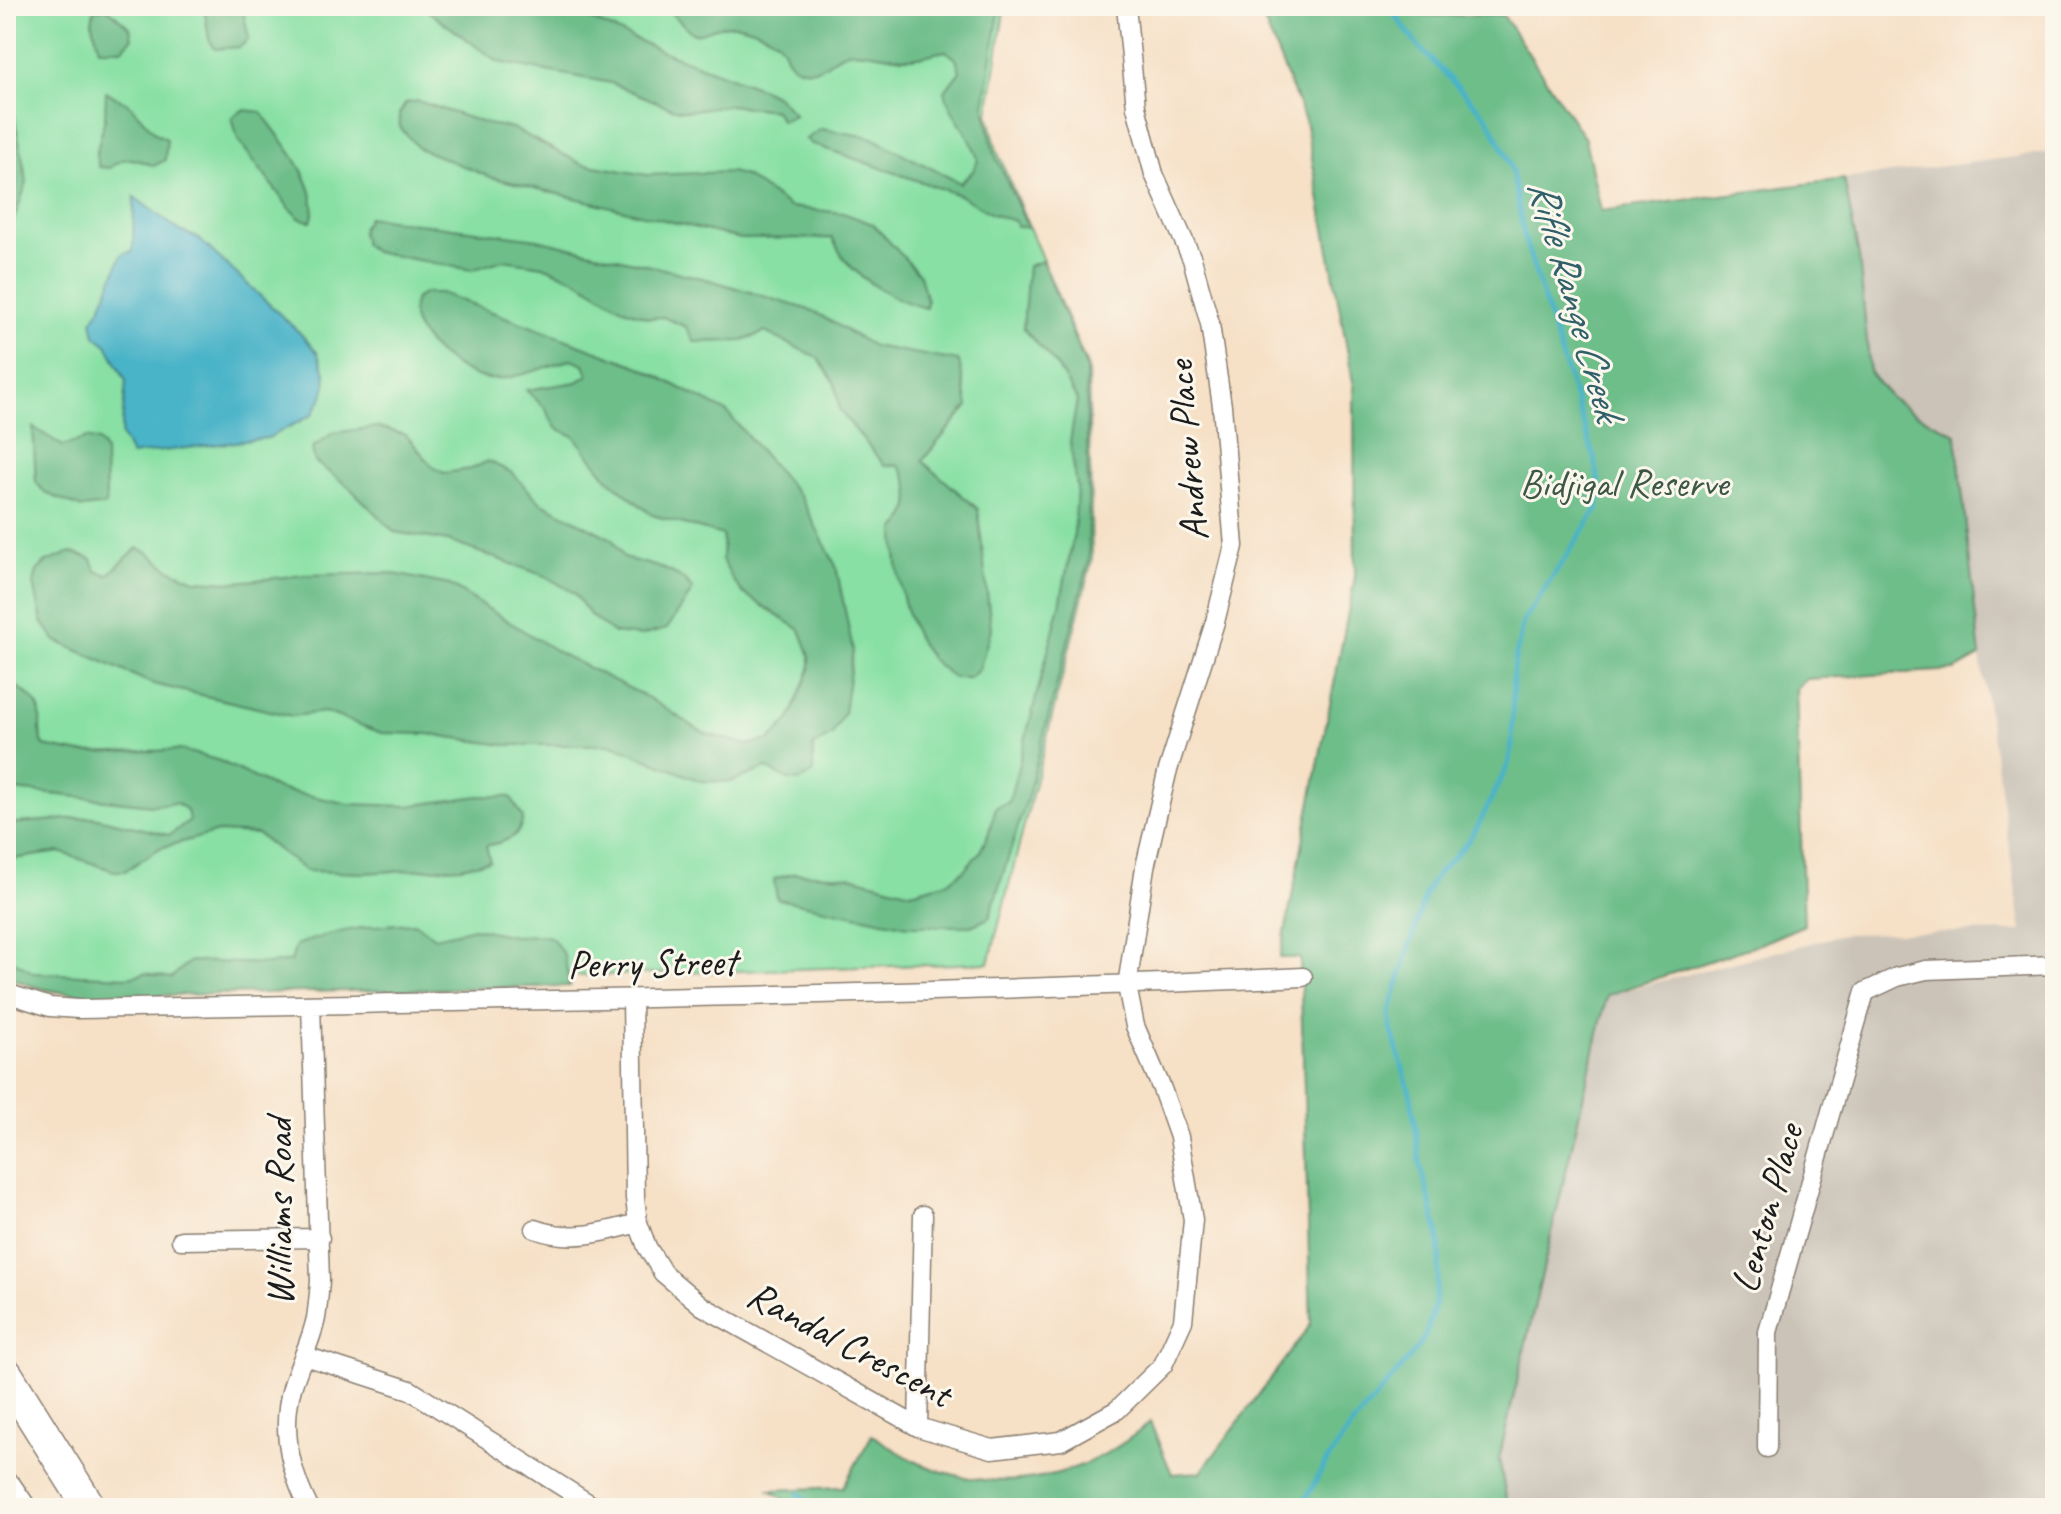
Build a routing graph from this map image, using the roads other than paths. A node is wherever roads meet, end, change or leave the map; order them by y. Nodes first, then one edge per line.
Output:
1 (1126, 6) edge
2 (2055, 965) edge
3 (1303, 977) dead end
4 (1127, 986) junction
5 (6, 993) edge
6 (632, 998) junction
7 (311, 1005) junction
8 (923, 1215) dead end
9 (638, 1223) junction
10 (535, 1229) dead end
11 (320, 1238) junction
12 (181, 1240) dead end
13 (305, 1356) junction
14 (6, 1374) edge
15 (918, 1427) junction
16 (1767, 1448) dead end
17 (6, 1489) edge
18 (19, 1508) edge
19 (90, 1508) edge
20 (309, 1508) edge
21 (596, 1508) edge

1 - 4 street, Andrew Place
2 - 16 street, Lenton Place
3 - 4 street, Perry Street
4 - 6 street, Perry Street
4 - 15 street, Randal Crescent
5 - 7 street, Perry Street
6 - 7 street, Perry Street
6 - 9 street, Randal Crescent
7 - 11 street, Williams Road
8 - 15 street
9 - 10 street
9 - 15 street, Randal Crescent
11 - 12 street
11 - 13 street, Williams Road
13 - 20 street, Williams Road
13 - 21 street
14 - 19 highway
17 - 18 highway

